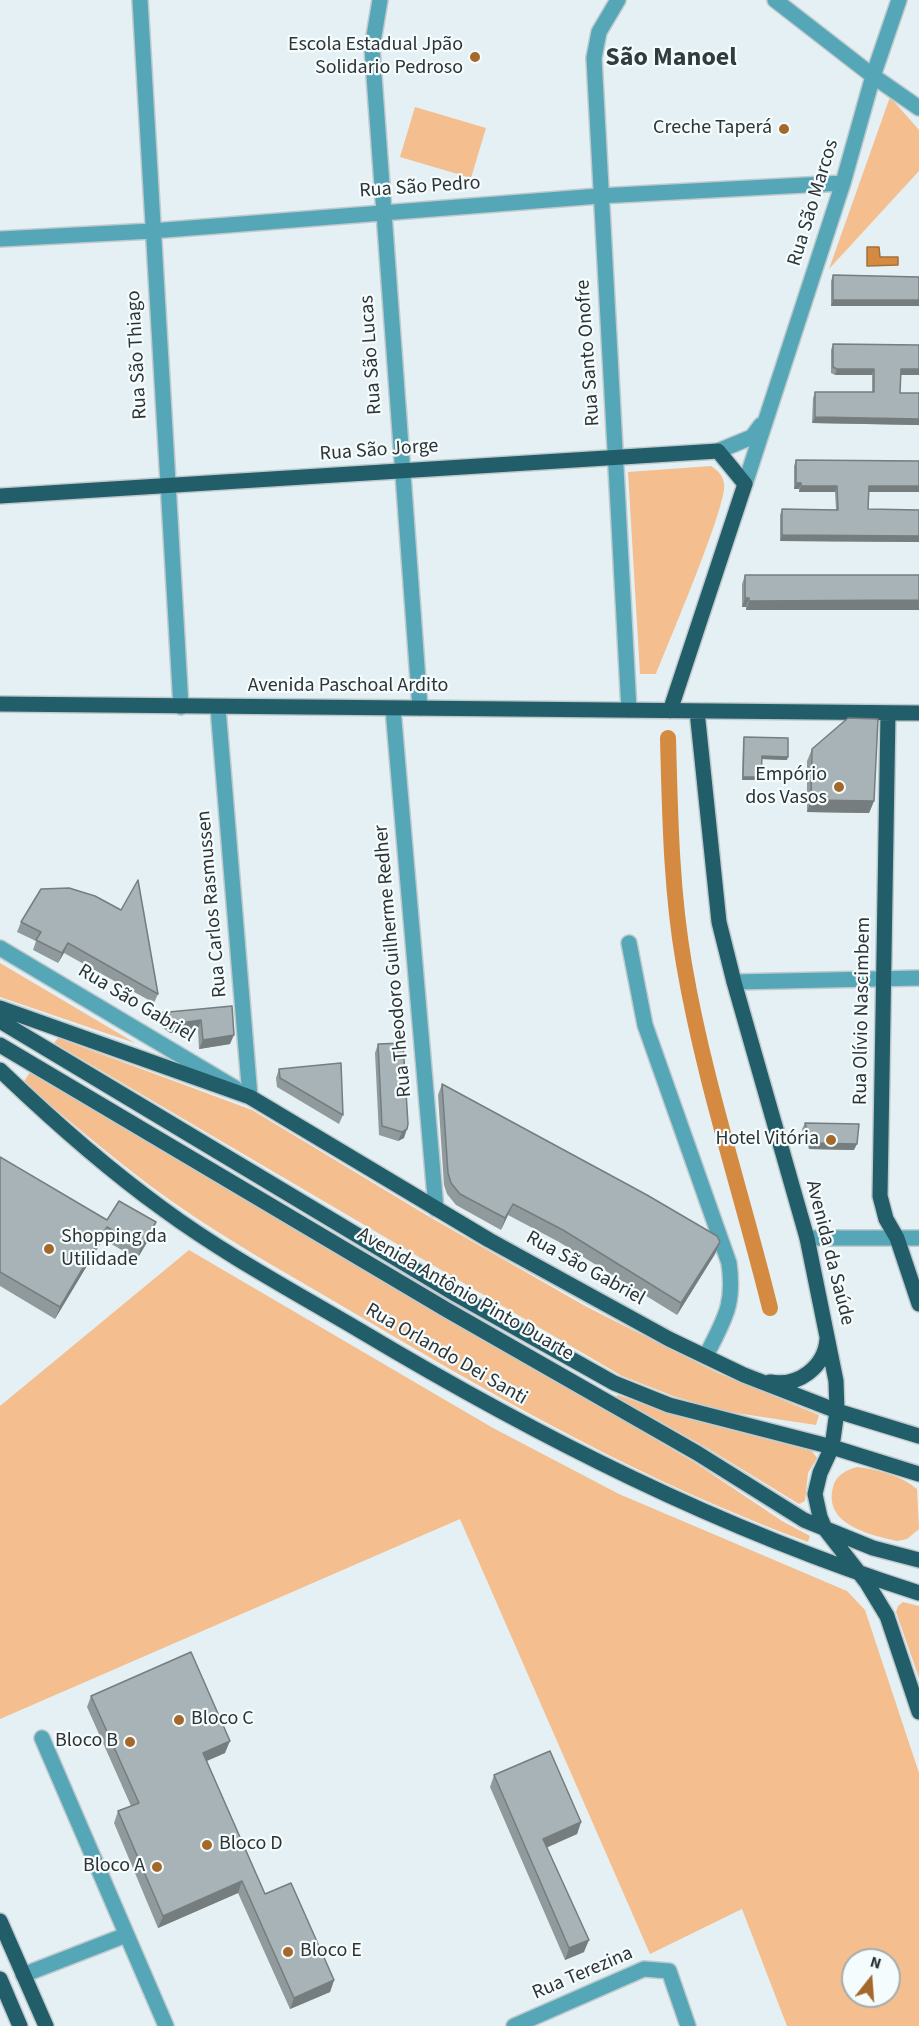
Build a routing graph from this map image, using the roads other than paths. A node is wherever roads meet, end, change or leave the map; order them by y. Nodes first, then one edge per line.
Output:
1 (140, 0) edge
2 (380, 0) edge
3 (618, 0) edge
4 (775, 0) edge
5 (899, 0) edge
6 (873, 76) junction
7 (919, 108) edge
8 (843, 183) junction
9 (599, 196) junction
10 (384, 212) junction
11 (152, 231) junction
12 (0, 239) edge
13 (766, 418) junction
14 (718, 451) junction
15 (617, 457) junction
16 (401, 471) junction
17 (745, 484) junction
18 (167, 485) junction
19 (0, 496) edge
20 (678, 685) junction
21 (0, 704) edge
22 (181, 707) junction
23 (218, 708) junction
24 (420, 708) junction
25 (393, 709) junction
26 (629, 710) junction
27 (670, 711) junction
28 (697, 711) junction
29 (888, 712) junction
30 (919, 713) edge
31 (629, 943) dead end
32 (0, 948) edge
33 (885, 978) junction
34 (919, 978) edge
35 (734, 982) junction
36 (0, 1008) edge
37 (0, 1021) edge
38 (0, 1045) edge
39 (0, 1070) edge
40 (250, 1097) junction
41 (436, 1209) junction
42 (807, 1238) junction
43 (897, 1238) junction
44 (919, 1238) edge
45 (919, 1304) edge
46 (828, 1333) junction
47 (706, 1356) junction
48 (760, 1381) junction
49 (837, 1411) junction
50 (919, 1436) edge
51 (832, 1447) junction
52 (919, 1474) edge
53 (825, 1529) junction
54 (919, 1560) edge
55 (860, 1574) junction
56 (919, 1593) edge
57 (919, 1712) edge
58 (42, 1738) dead end
59 (0, 1921) edge
60 (126, 1935) junction
61 (23, 1974) junction
62 (0, 1978) edge
63 (21, 2026) edge
64 (46, 2026) edge
65 (166, 2026) edge
66 (514, 2026) edge
67 (688, 2026) edge

1 - 11 street, Rua São Thiago
2 - 10 street, Rua São Lucas
3 - 9 street, Rua Santo Onofre
4 - 6 street
5 - 6 street, Rua São Marcos
6 - 7 street
6 - 8 street, Rua São Marcos
8 - 9 street, Rua São Pedro
8 - 13 street, Rua São Marcos
9 - 10 street, Rua São Pedro
9 - 15 street, Rua Santo Onofre
10 - 11 street, Rua São Pedro
10 - 16 street, Rua São Lucas
11 - 12 street, Rua São Pedro
11 - 18 street, Rua São Thiago
13 - 14 street, Rua São Marcos
13 - 17 street, Rua São Marcos
14 - 15 main road, Rua São Jorge
14 - 17 main road
15 - 16 main road, Rua São Jorge
15 - 26 street, Rua Santo Onofre
16 - 18 main road, Rua São Jorge
16 - 24 street, Rua São Lucas
17 - 20 main road, Rua São Marcos
18 - 19 main road, Rua São Jorge
18 - 22 street, Rua São Thiago
20 - 27 main road, Rua São Marcos
20 - 28 main road
21 - 22 main road, Avenida Paschoal Ardito
22 - 23 main road, Avenida Paschoal Ardito
23 - 25 main road, Avenida Paschoal Ardito
23 - 40 street, Rua Carlos Rasmussen
24 - 25 main road, Avenida Paschoal Ardito
24 - 26 main road, Avenida Paschoal Ardito
25 - 41 street, Rua Theodoro Guilherme Redher
26 - 27 main road, Avenida Paschoal Ardito
27 - 28 main road, Avenida Paschoal Ardito
28 - 29 main road, Avenida Paschoal Ardito
28 - 35 main road, Avenida da Saúde
29 - 30 main road, Avenida Paschoal Ardito
29 - 33 main road, Rua Olívio Nascimbem
31 - 47 street
32 - 40 street, Rua São Gabriel
33 - 34 street
33 - 35 street
33 - 43 main road, Rua Olívio Nascimbem
35 - 42 main road, Avenida da Saúde
36 - 40 main road, Rua São Gabriel
37 - 51 main road, Avenida Antônio Pinto Duarte
38 - 53 main road, Avenida Antônio Pinto Duarte
39 - 55 main road, Rua Orlando Dei Santi
40 - 41 main road, Rua São Gabriel
41 - 47 main road, Rua São Gabriel
42 - 43 street
42 - 46 main road, Avenida da Saúde
43 - 44 street
43 - 45 main road, Rua Olívio Nascimbem
46 - 48 main road
46 - 49 main road, Avenida da Saúde
47 - 48 main road, Rua São Gabriel
48 - 49 main road, Rua São Gabriel
49 - 50 main road, Rua São Gabriel
49 - 51 main road, Avenida da Saúde
51 - 52 main road, Avenida Antônio Pinto Duarte
51 - 53 main road, Avenida da Saúde
53 - 54 main road, Avenida Antônio Pinto Duarte
53 - 55 main road, Avenida da Saúde
55 - 56 main road, Rua Orlando Dei Santi
55 - 57 main road, Avenida da Saúde
58 - 60 street
59 - 61 main road
60 - 61 street
60 - 65 street
61 - 64 main road
62 - 63 main road
66 - 67 street, Rua Terezina

